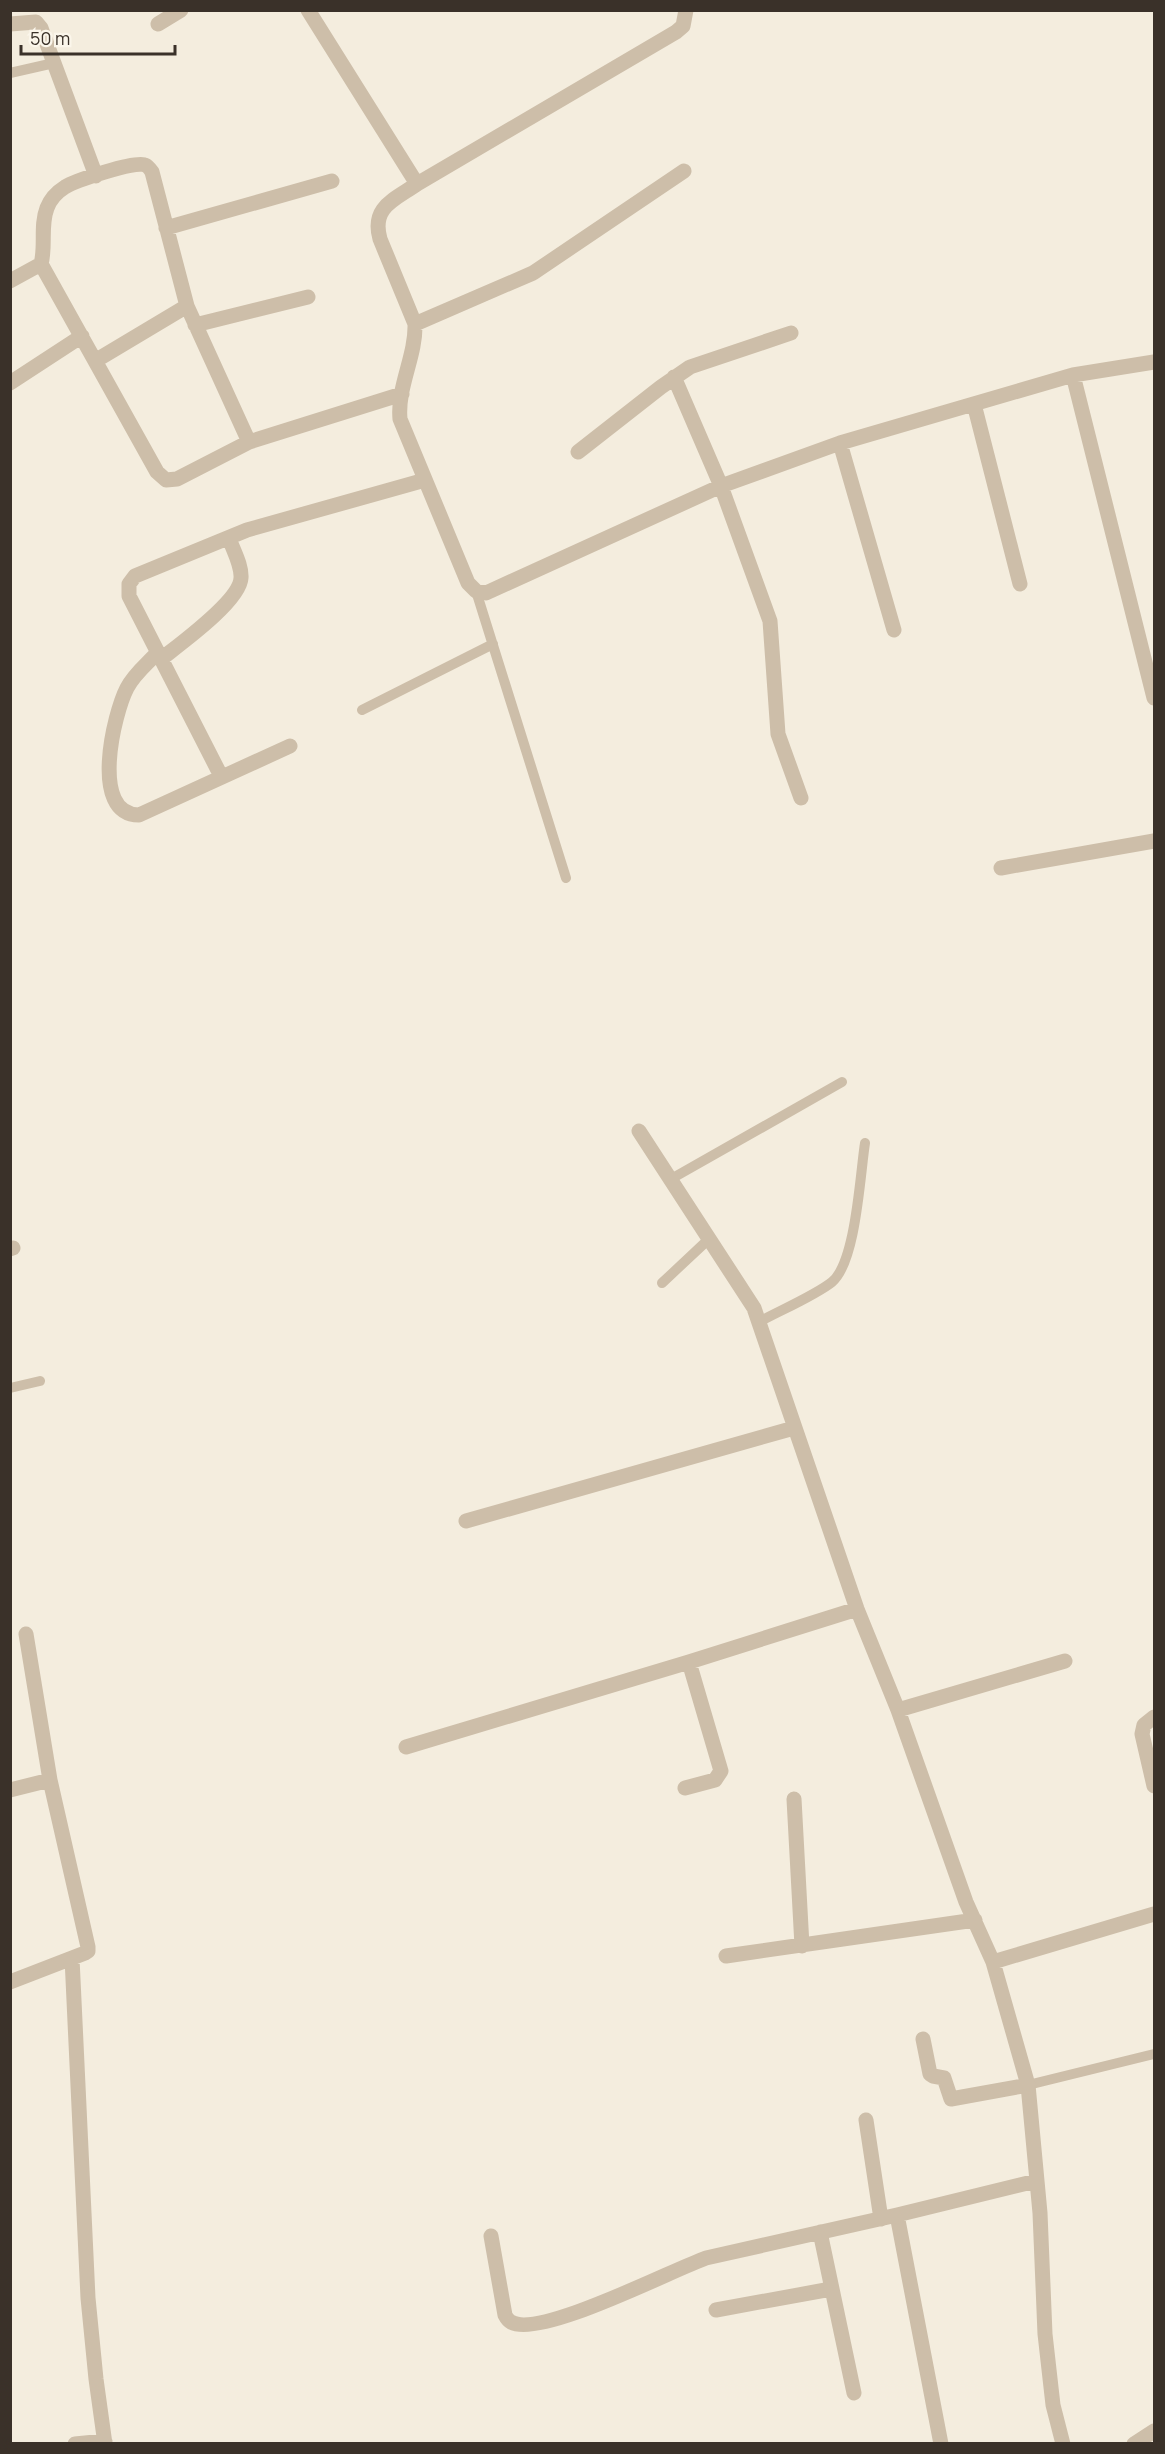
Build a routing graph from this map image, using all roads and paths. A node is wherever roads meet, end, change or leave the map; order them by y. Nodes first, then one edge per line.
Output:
1 (181, 10) edge
2 (308, 10) edge
3 (686, 10) edge
4 (10, 24) edge
5 (158, 24) dead end
6 (54, 63) junction
7 (10, 73) edge
8 (684, 171) dead end
9 (96, 176) junction
10 (332, 181) dead end
11 (417, 184) junction
12 (166, 228) junction
13 (41, 264) junction
14 (10, 281) edge
15 (308, 297) dead end
16 (187, 306) junction
17 (415, 324) junction
18 (195, 325) junction
19 (791, 333) dead end
20 (82, 336) junction
21 (95, 361) junction
22 (1155, 362) edge
23 (1072, 375) junction
24 (674, 377) junction
25 (10, 383) edge
26 (402, 394) junction
27 (974, 404) junction
28 (249, 442) junction
29 (840, 443) junction
30 (578, 452) dead end
31 (425, 480) junction
32 (721, 486) junction
33 (229, 538) junction
34 (1020, 584) dead end
35 (476, 591) junction
36 (894, 630) dead end
37 (493, 644) junction
38 (160, 655) junction
39 (1155, 698) edge
40 (362, 710) dead end
41 (290, 746) dead end
42 (221, 776) junction
43 (801, 798) dead end
44 (1155, 841) edge
45 (1001, 868) dead end
46 (566, 878) dead end
47 (842, 1082) dead end
48 (639, 1131) dead end
49 (865, 1143) dead end
50 (671, 1179) junction
51 (710, 1238) junction
52 (662, 1283) dead end
53 (759, 1322) junction
54 (40, 1381) dead end
55 (10, 1388) edge
56 (794, 1428) junction
57 (466, 1521) dead end
58 (857, 1609) junction
59 (26, 1634) dead end
60 (689, 1662) junction
61 (1065, 1662) dead end
62 (898, 1710) junction
63 (1155, 1717) edge
64 (406, 1747) dead end
65 (50, 1780) junction
66 (1155, 1786) edge
67 (685, 1788) dead end
68 (10, 1790) edge
69 (794, 1799) dead end
70 (1155, 1914) edge
71 (975, 1920) junction
72 (802, 1946) junction
73 (726, 1956) dead end
74 (72, 1958) junction
75 (993, 1962) junction
76 (10, 1982) edge
77 (923, 2039) dead end
78 (1155, 2054) edge
79 (1028, 2085) junction
80 (866, 2120) dead end
81 (1036, 2181) junction
82 (897, 2215) junction
83 (881, 2218) junction
84 (820, 2232) junction
85 (491, 2236) dead end
86 (831, 2289) junction
87 (716, 2310) dead end
88 (854, 2393) dead end
89 (1155, 2431) edge
90 (105, 2442) edge
91 (75, 2444) edge
92 (941, 2444) edge
93 (1063, 2444) edge
94 (1134, 2444) edge

1 - 5 street
2 - 11 street
3 - 11 street
4 - 6 street
6 - 7 lane
6 - 9 street
8 - 17 street
9 - 12 street
9 - 13 street
10 - 12 street
11 - 17 street
12 - 16 street
13 - 14 street
13 - 20 street
15 - 18 street
16 - 18 street
16 - 21 street
17 - 26 street
18 - 28 street
19 - 24 street
20 - 21 street
20 - 25 street
21 - 28 street
22 - 23 street
23 - 27 street
23 - 39 street
24 - 30 street
24 - 32 street
26 - 28 street
26 - 31 street
27 - 29 street
27 - 34 street
29 - 32 street
29 - 36 street
31 - 33 street
31 - 35 street
32 - 35 street
32 - 43 street
33 - 38 street
33 - 38 street
35 - 37 lane
37 - 40 lane
37 - 46 lane
38 - 42 street
38 - 42 street
41 - 42 street
44 - 45 street
47 - 50 lane
48 - 50 street
49 - 53 lane
50 - 51 street
51 - 52 lane
51 - 53 street
53 - 56 street
54 - 55 lane
56 - 57 street
56 - 58 street
58 - 60 street
58 - 62 street
59 - 65 street
60 - 64 street
60 - 67 street
61 - 62 street
62 - 71 street
63 - 66 street
65 - 68 street
65 - 74 street
69 - 72 street
70 - 75 street
71 - 72 street
71 - 75 street
72 - 73 street
74 - 76 street
74 - 90 street
75 - 79 street
77 - 79 street
78 - 79 lane
79 - 81 street
80 - 83 street
81 - 82 street
81 - 93 street
82 - 83 street
82 - 92 street
83 - 84 street
84 - 85 street
84 - 86 street
86 - 87 street
86 - 88 street
89 - 94 street
90 - 91 street

